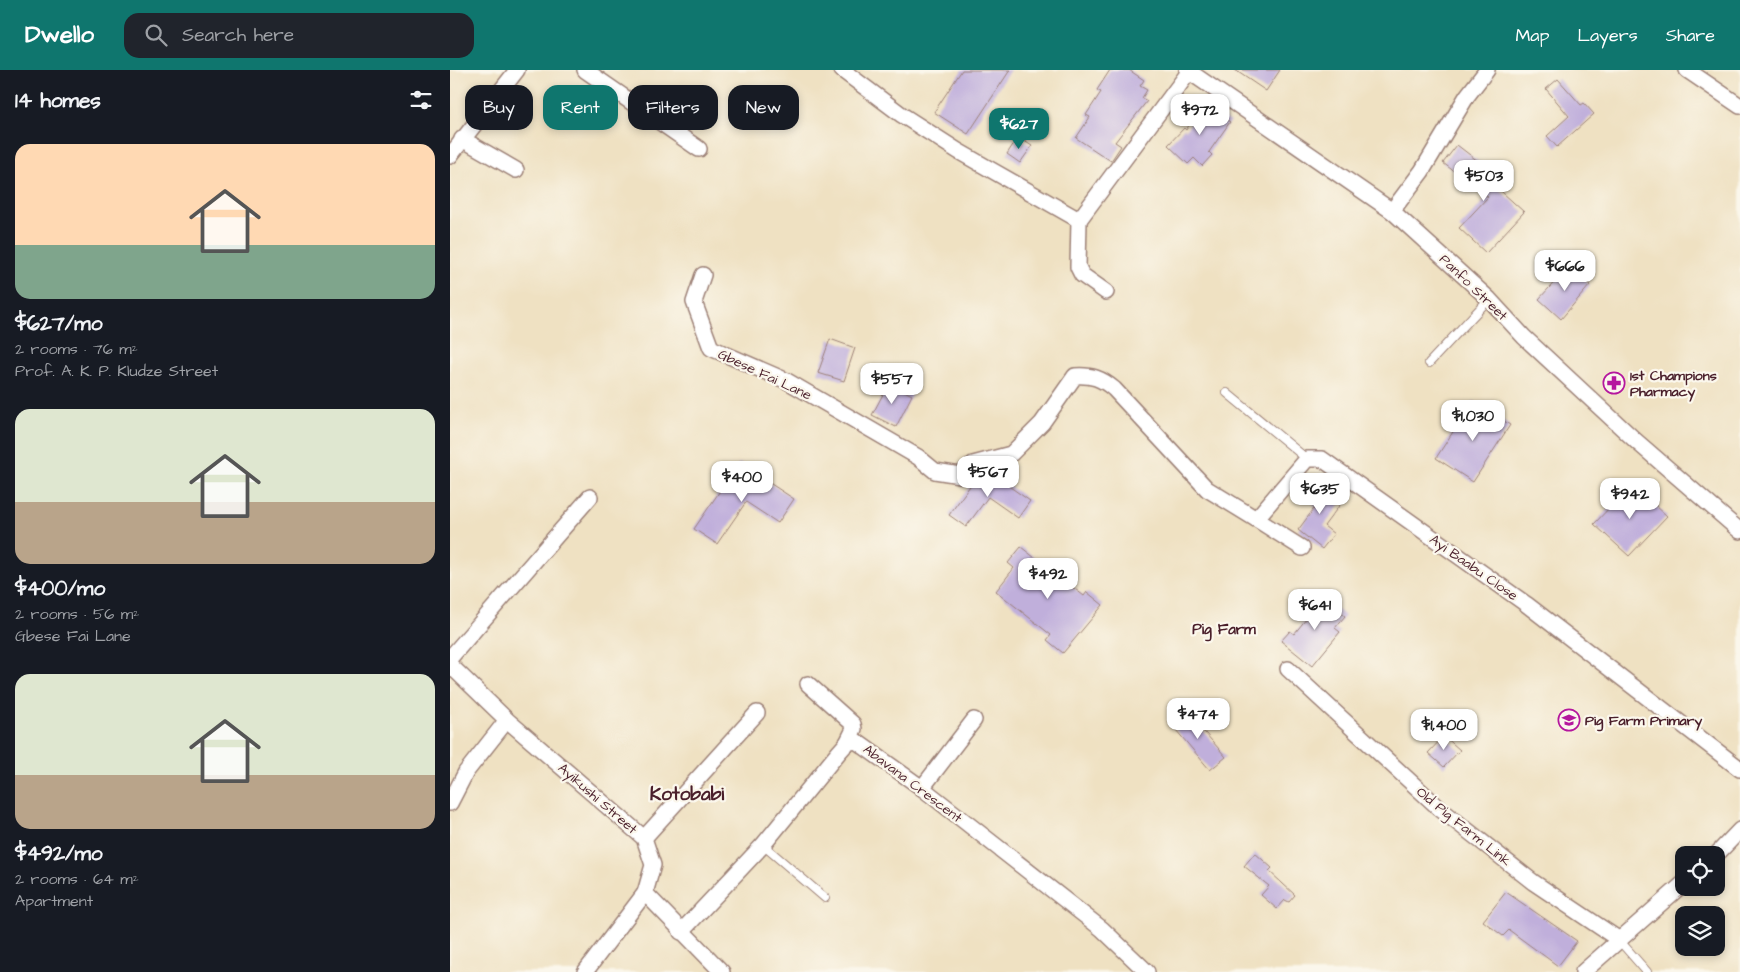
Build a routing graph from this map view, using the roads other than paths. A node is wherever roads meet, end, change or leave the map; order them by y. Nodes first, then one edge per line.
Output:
1 (517, 70) edge
2 (585, 70) edge
3 (842, 70) edge
4 (1487, 70) edge
5 (1687, 70) edge
6 (1188, 71) edge
7 (1740, 106) edge
8 (462, 140) junction
9 (699, 149) dead end
10 (450, 156) edge
11 (516, 170) dead end
12 (1392, 211) junction
13 (1079, 220) junction
14 (703, 275) dead end
15 (1106, 292) dead end
16 (1489, 298) junction
17 (1429, 363) dead end
18 (1227, 393) dead end
19 (1307, 459) junction
20 (590, 497) dead end
21 (1256, 518) junction
22 (1740, 530) edge
23 (1302, 548) dead end
24 (450, 658) edge
25 (450, 665) edge
26 (1288, 669) dead end
27 (808, 684) dead end
28 (757, 713) dead end
29 (507, 720) junction
30 (974, 720) dead end
31 (847, 743) junction
32 (1740, 769) edge
33 (922, 788) junction
34 (450, 803) edge
35 (644, 838) junction
36 (1737, 839) edge
37 (763, 845) junction
38 (1725, 848) edge
39 (1675, 891) edge
40 (646, 893) junction
41 (825, 898) dead end
42 (681, 932) junction
43 (1618, 939) junction
44 (585, 972) edge
45 (722, 972) edge
46 (1147, 972) edge
47 (1583, 972) edge
48 (1647, 972) edge

1 - 8 street
2 - 9 street
3 - 13 street
4 - 12 street
5 - 7 street
6 - 12 street, Panfo Street
6 - 13 street
8 - 10 street
8 - 11 street
12 - 16 street, Panfo Street
13 - 15 street
14 - 21 street, Gbese Fai Lane
16 - 17 lane
16 - 22 street, Panfo Street
18 - 19 lane
19 - 21 street
19 - 32 street, Ayi Baabu Close
20 - 24 street
21 - 23 street
25 - 29 street, Ayikushi Street
26 - 43 street, Old Pig Farm Link
27 - 31 street
28 - 35 street
29 - 34 street
29 - 35 street, Ayikushi Street
30 - 33 street
31 - 33 street, Abavana Crescent
31 - 37 street, Abavana Crescent
33 - 46 street, Abavana Crescent
35 - 40 street, Ayikushi Street
36 - 38 street
37 - 41 lane
37 - 42 street, Abavana Crescent
39 - 43 street
40 - 42 street
40 - 44 street
42 - 45 street
43 - 47 street
43 - 48 lane, Old Pig Farm Link

